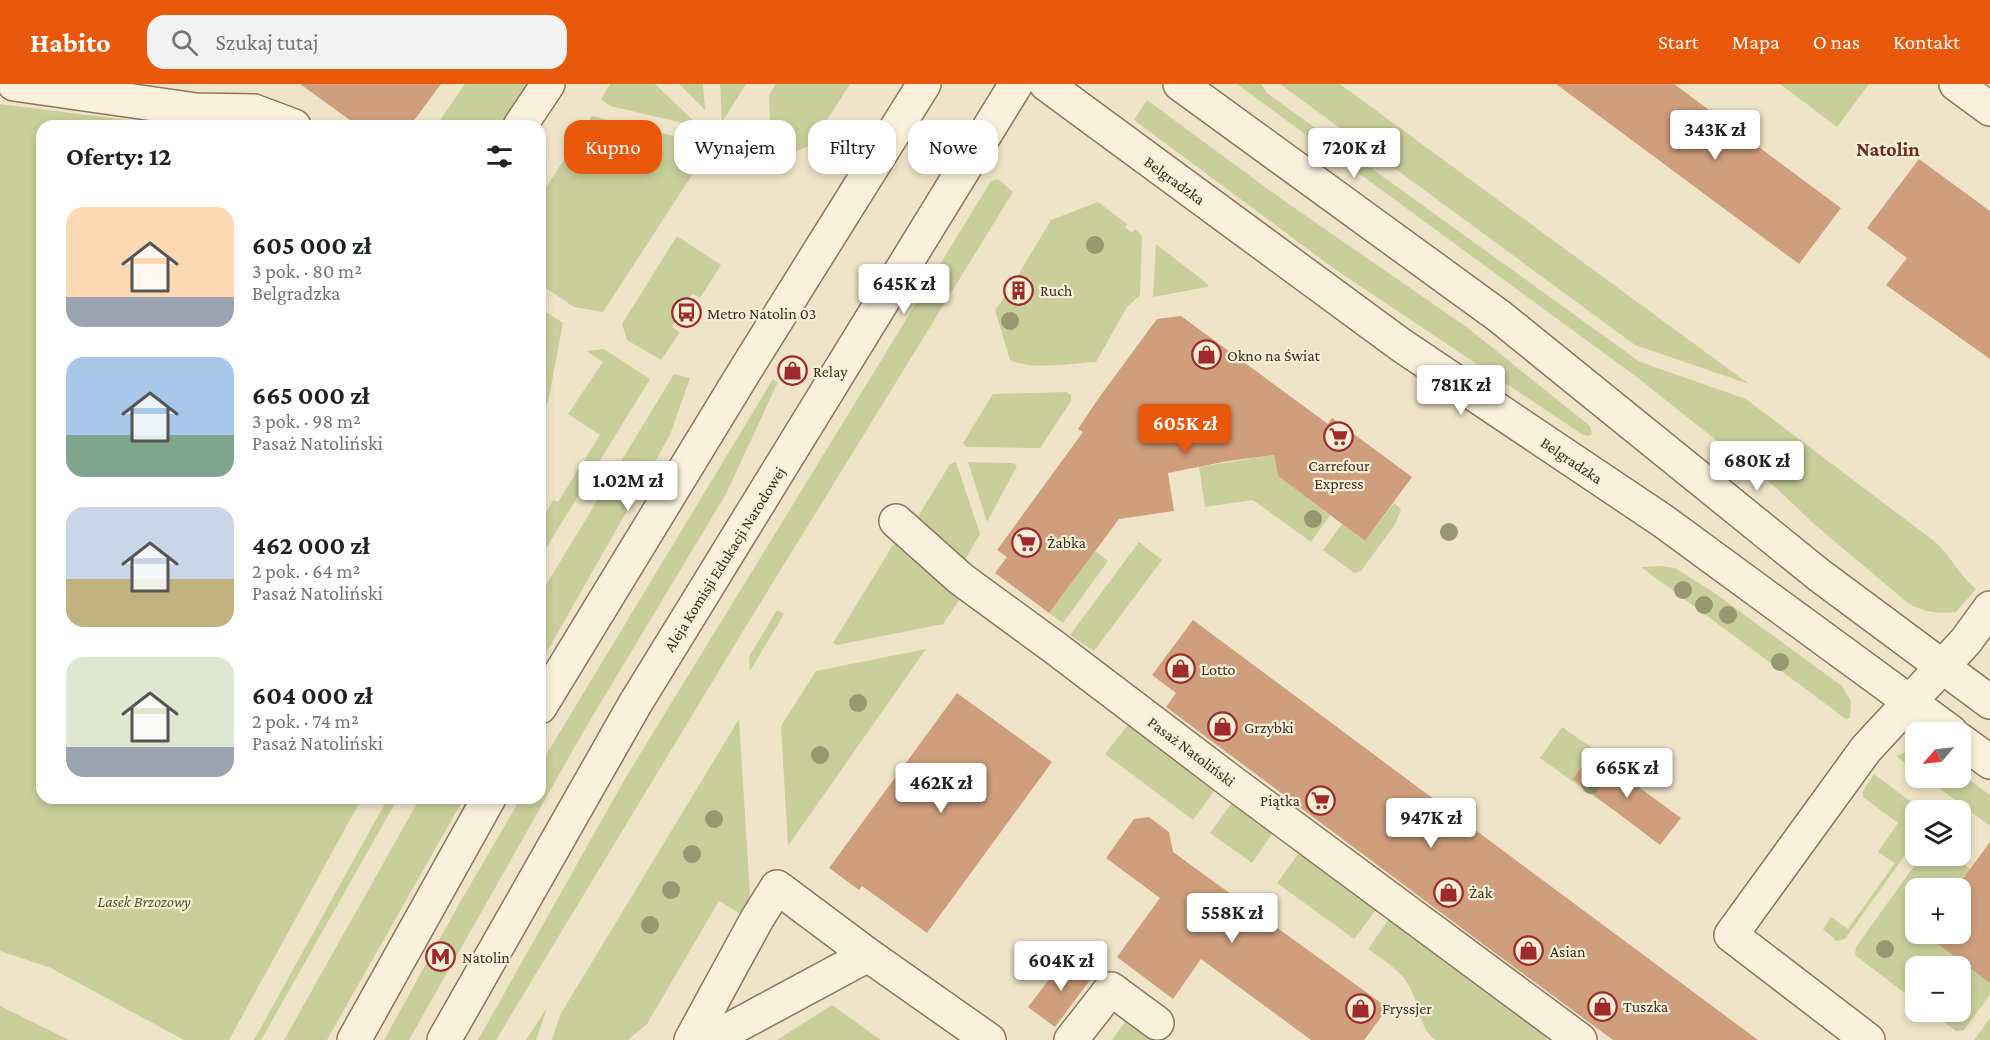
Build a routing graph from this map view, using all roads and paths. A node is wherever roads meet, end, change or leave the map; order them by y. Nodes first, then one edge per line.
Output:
1 (14, 84) edge
2 (548, 84) edge
3 (924, 84) edge
4 (1016, 84) edge
5 (1046, 84) edge
6 (1180, 84) edge
7 (1956, 84) edge
8 (1990, 109) edge
9 (278, 120) edge
10 (524, 120) edge
11 (896, 521) dead end
12 (1990, 608) edge
13 (1942, 667) junction
14 (546, 697) edge
15 (1910, 701) junction
16 (1990, 702) edge
17 (1937, 722) edge
18 (1971, 748) edge
19 (1990, 762) edge
20 (486, 804) edge
21 (868, 955) junction
22 (1157, 1023) dead end
23 (354, 1040) edge
24 (444, 1040) edge
25 (691, 1040) edge
26 (710, 1040) edge
27 (989, 1040) edge
28 (1071, 1040) edge
29 (1580, 1040) edge
30 (1868, 1040) edge

1 - 9 street
2 - 10 street
3 - 14 street
4 - 24 street, Aleja Komisji Edukacji Narodowej
5 - 15 street, Belgradzka
6 - 13 street
7 - 8 street
11 - 29 street, Pasaż Natoliński
12 - 13 street
13 - 15 street
13 - 16 street
15 - 17 street, Belgradzka
15 - 30 street
18 - 19 street
20 - 23 street
21 - 25 street
21 - 26 street
21 - 27 street
22 - 28 street

